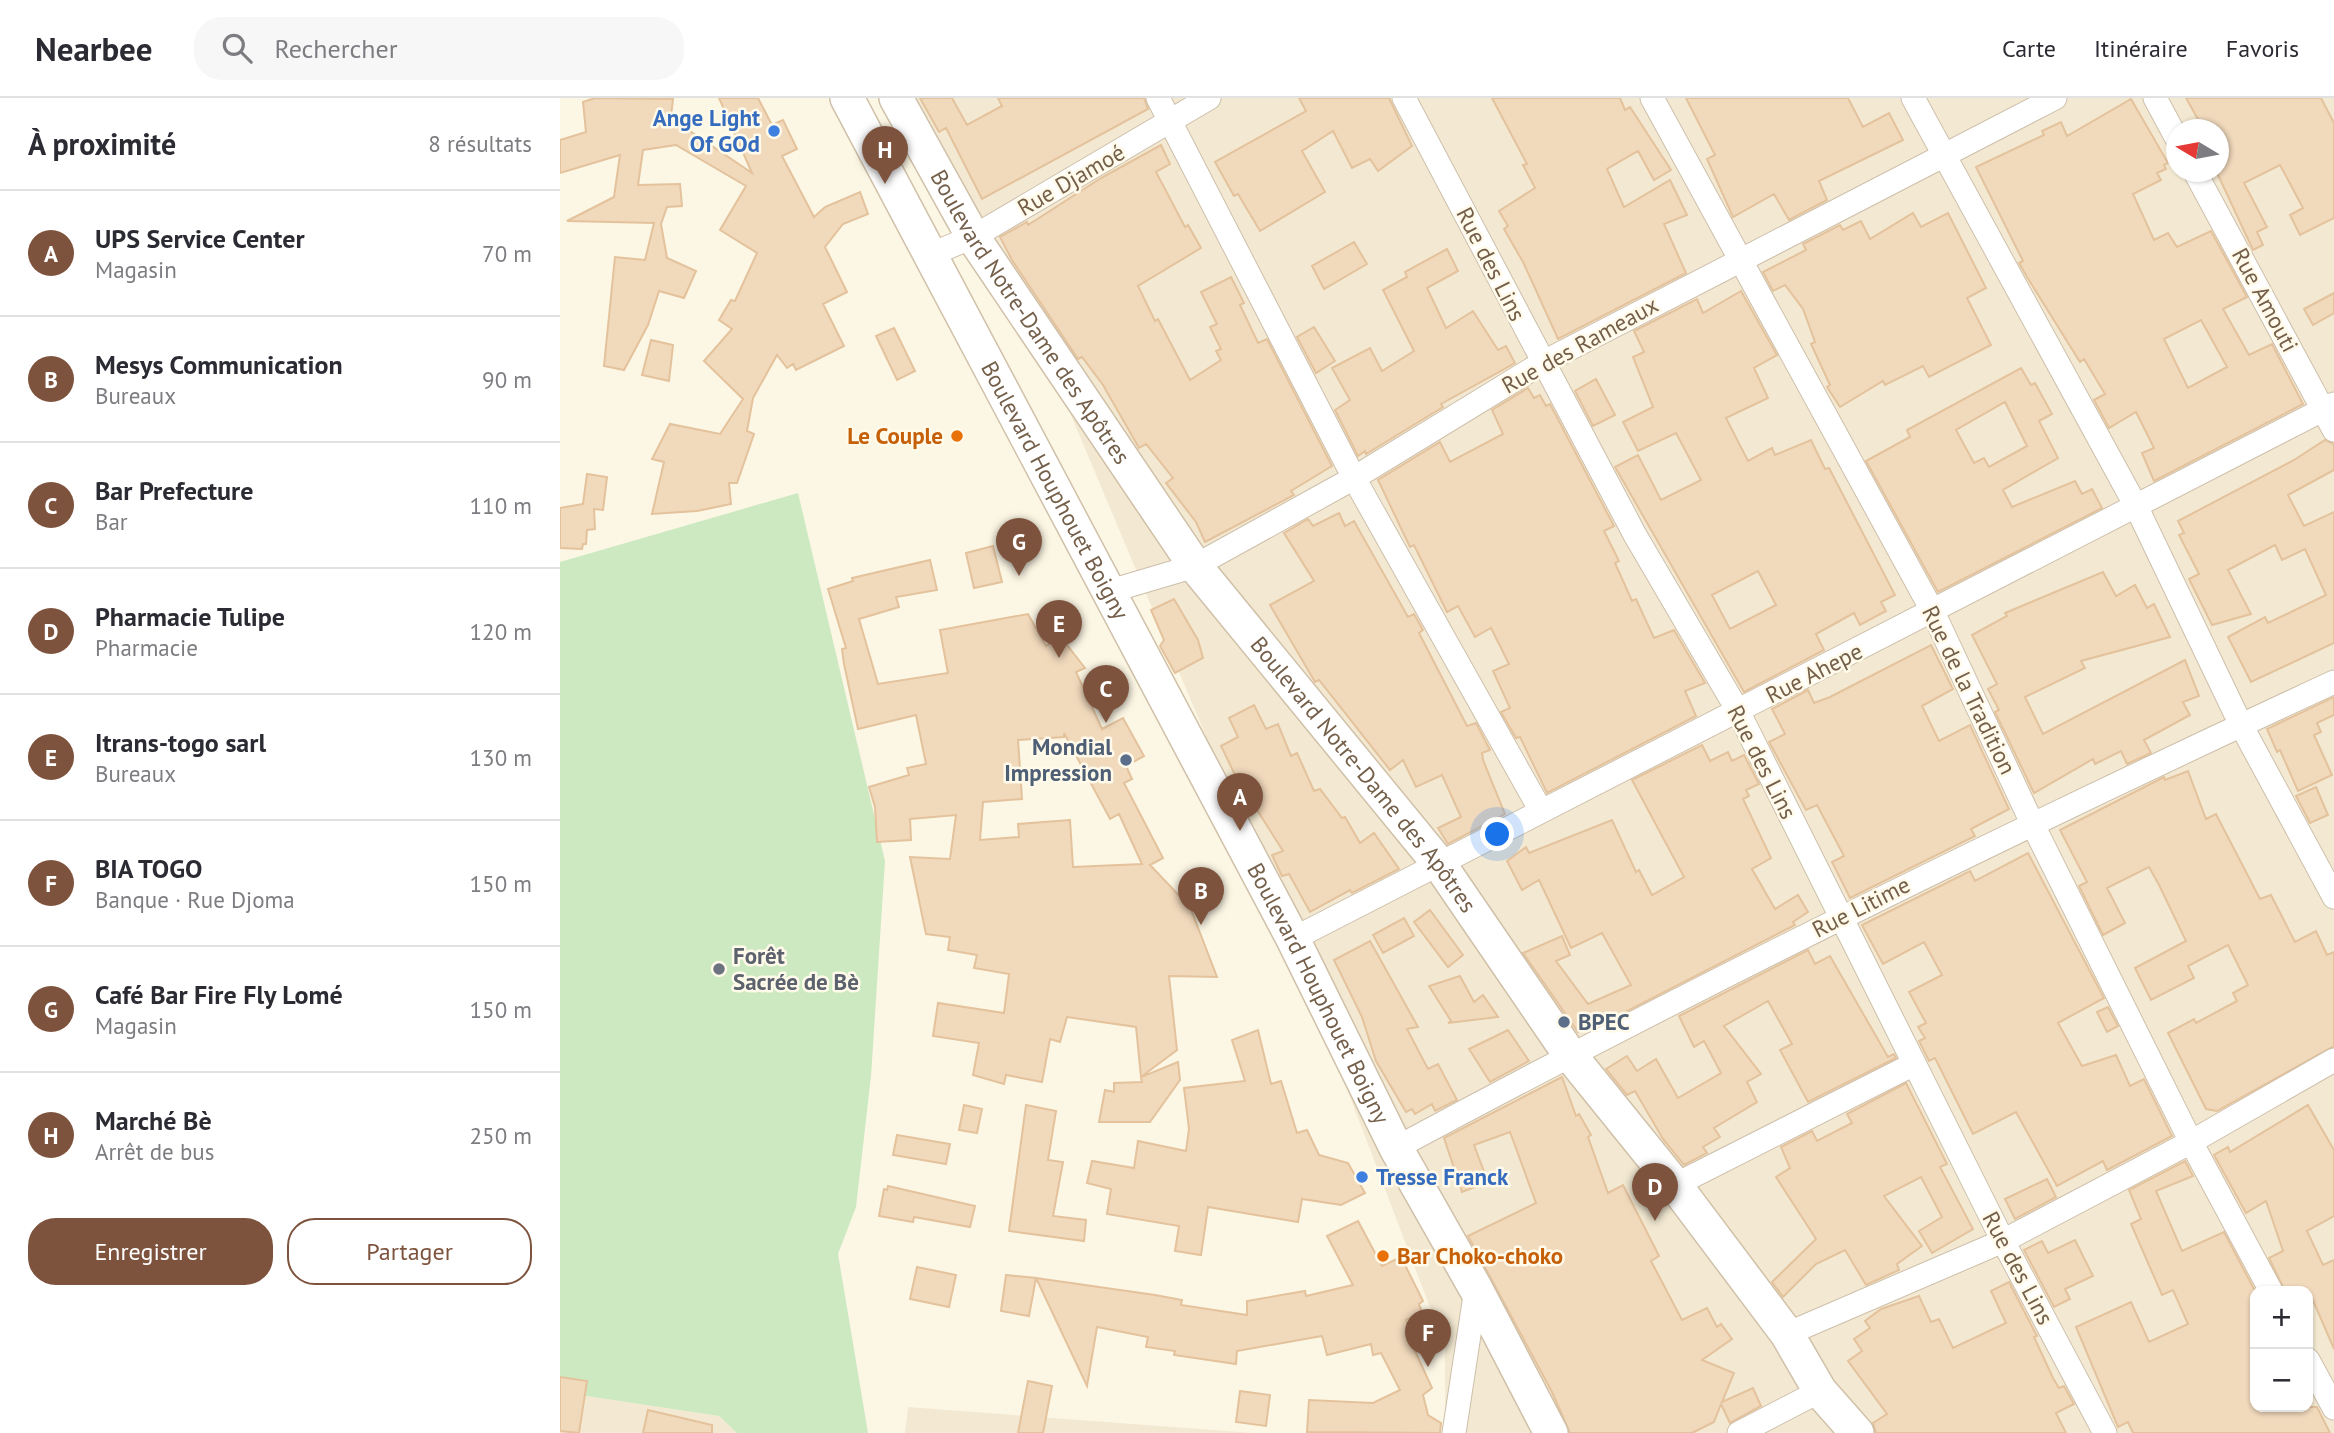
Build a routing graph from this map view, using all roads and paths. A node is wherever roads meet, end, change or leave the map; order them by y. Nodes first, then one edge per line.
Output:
1 (847, 98) edge
2 (896, 98) edge
3 (1158, 98) edge
4 (1209, 98) edge
5 (1404, 98) edge
6 (1652, 98) edge
7 (1913, 98) edge
8 (2055, 98) edge
9 (2155, 98) edge
10 (2166, 119) edge
11 (1170, 122) junction
12 (1942, 155) junction
13 (2201, 182) edge
14 (973, 237) junction
15 (929, 255) junction
16 (1740, 260) junction
17 (1542, 363) junction
18 (2331, 414) edge
19 (1354, 478) junction
20 (2137, 508) junction
21 (1195, 566) junction
22 (1107, 592) junction
23 (1933, 612) junction
24 (2334, 682) edge
25 (1738, 711) junction
26 (2241, 725) junction
27 (1541, 811) junction
28 (2032, 823) junction
29 (1440, 865) junction
30 (2334, 897) edge
31 (1840, 916) junction
32 (1293, 939) junction
33 (1570, 1055) junction
34 (2334, 1060) edge
35 (1914, 1063) junction
36 (2191, 1142) junction
37 (1396, 1148) junction
38 (1675, 1185) junction
39 (2003, 1241) junction
40 (2268, 1286) edge
41 (1476, 1289) junction
42 (1787, 1334) junction
43 (2313, 1369) edge
44 (1820, 1391) junction
45 (2334, 1408) edge
46 (1454, 1433) edge
47 (1551, 1433) edge
48 (1739, 1433) edge
49 (1857, 1433) edge
50 (2105, 1433) edge

1 - 15 street, Boulevard Houphouet Boigny
2 - 14 street, Boulevard Notre-Dame des Apôtres
3 - 11 street
4 - 11 street, Rue Djamoé
5 - 17 street, Rue des Lins
6 - 16 street, Rue de la Tradition
7 - 12 street
8 - 12 street, Rue des Rameaux
9 - 10 street
11 - 14 street, Rue Djamoé
11 - 19 street
12 - 16 street, Rue des Rameaux
12 - 20 street
13 - 18 street, Rue Amouti
14 - 15 street, Rue Djamoé
14 - 21 street, Boulevard Notre-Dame des Apôtres
15 - 22 street, Boulevard Houphouet Boigny
16 - 17 street, Rue des Rameaux
16 - 23 street, Rue de la Tradition
17 - 19 street, Rue des Rameaux
17 - 25 street, Rue des Lins
18 - 20 street, Rue Ahepe
19 - 21 street, Rue des Rameaux
19 - 27 street
20 - 23 street, Rue Ahepe
20 - 26 street
21 - 22 street, Rue des Rameaux
21 - 29 street, Boulevard Notre-Dame des Apôtres
22 - 32 street, Boulevard Houphouet Boigny
23 - 25 street, Rue Ahepe
23 - 28 street, Rue de la Tradition
24 - 26 street, Rue Litime
25 - 27 street, Rue Ahepe
25 - 31 street, Rue des Lins
26 - 28 street, Rue Litime
26 - 30 street
27 - 29 street, Rue Ahepe
28 - 31 street, Rue Litime
28 - 36 street, Rue de la Tradition
29 - 32 street, Rue Ahepe
29 - 33 street, Boulevard Notre-Dame des Apôtres
31 - 33 street, Rue Litime
31 - 35 street, Rue des Lins
32 - 37 street, Boulevard Houphouet Boigny
33 - 37 street, Rue Litime
33 - 38 street, Boulevard Notre-Dame des Apôtres
34 - 36 street
35 - 38 street
35 - 39 street, Rue des Lins
36 - 39 street
36 - 40 street, Rue de la Tradition
37 - 41 street, Boulevard Houphouet Boigny
38 - 42 street, Boulevard Notre-Dame des Apôtres
39 - 42 street
39 - 50 street, Rue des Lins
41 - 46 street
41 - 47 street, Boulevard Houphouet Boigny
42 - 44 street, Boulevard Notre-Dame des Apôtres
43 - 45 street
44 - 48 street
44 - 49 street, Boulevard Notre-Dame des Apôtres

